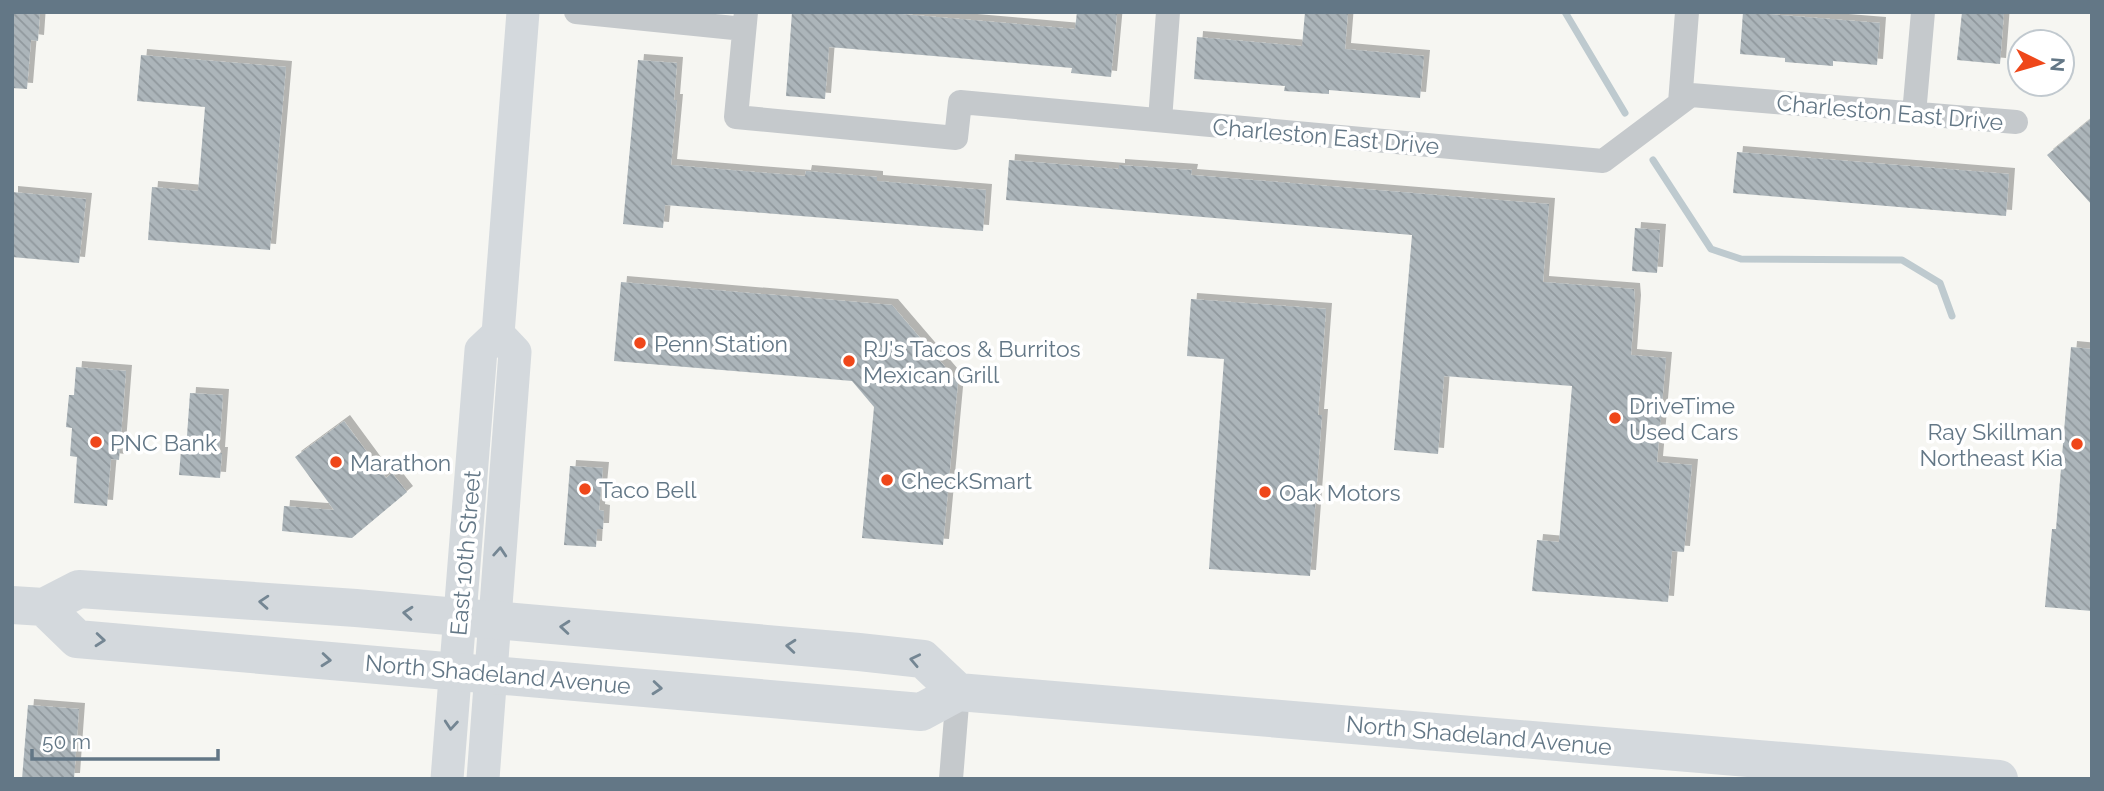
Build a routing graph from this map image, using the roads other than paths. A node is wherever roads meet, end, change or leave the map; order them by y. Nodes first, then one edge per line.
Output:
1 (523, 12) edge
2 (576, 12) edge
3 (1168, 12) edge
4 (1688, 12) edge
5 (1923, 12) edge
6 (745, 20) edge
7 (1680, 103) junction
8 (1914, 114) junction
9 (1160, 120) junction
10 (2016, 122) dead end
11 (28, 606) edge
12 (477, 619) junction
13 (474, 672) junction
14 (958, 692) junction
15 (1772, 769) edge
16 (447, 779) edge
17 (483, 779) edge
18 (951, 779) edge
19 (1999, 779) edge

1 - 12 main road, East 10th Street
2 - 6 street
3 - 9 street
4 - 7 street
5 - 8 street
6 - 9 street, Charleston East Drive
7 - 8 street, Charleston East Drive
7 - 9 street, Charleston East Drive
8 - 10 street, Charleston East Drive
12 -> 11 main road, North Shadeland Avenue
11 -> 13 main road, North Shadeland Avenue
12 - 13 main road, East 10th Street
14 -> 12 main road, North Shadeland Avenue
13 -> 14 main road, North Shadeland Avenue
13 -> 16 main road, East 10th Street
13 - 17 main road, East 10th Street
14 - 15 main road, North Shadeland Avenue
14 - 18 street
15 - 19 main road, North Shadeland Avenue

